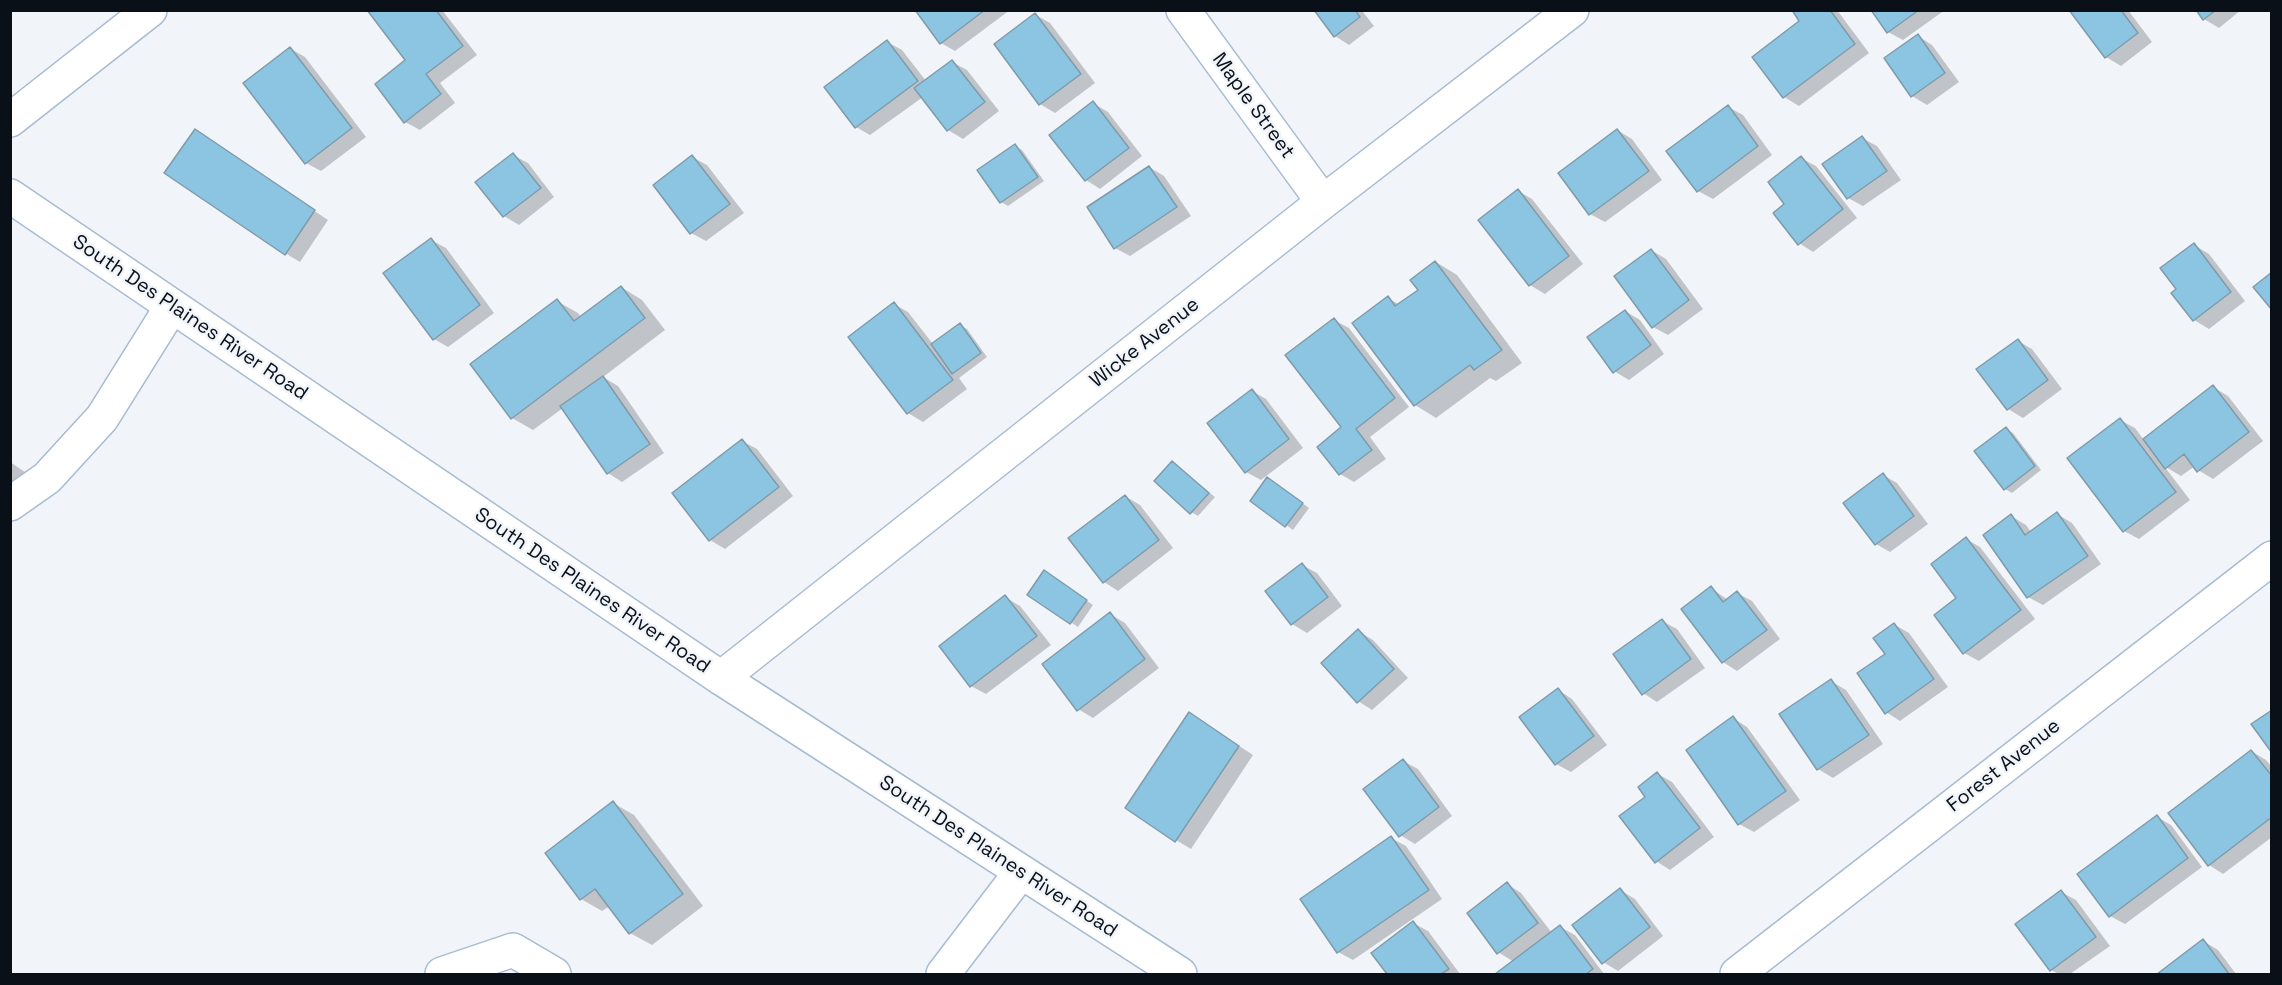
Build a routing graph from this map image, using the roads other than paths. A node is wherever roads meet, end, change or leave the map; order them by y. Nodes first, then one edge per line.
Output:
1 (150, 10) edge
2 (1183, 10) edge
3 (1572, 10) edge
4 (10, 120) edge
5 (10, 196) edge
6 (1323, 202) junction
7 (172, 306) junction
8 (10, 504) edge
9 (2271, 558) edge
10 (721, 678) junction
11 (1021, 873) junction
12 (442, 975) edge
13 (554, 975) edge
14 (943, 975) edge
15 (1180, 975) edge
16 (1737, 975) edge

1 - 4 street
2 - 6 street, Maple Street
3 - 6 street, Wicke Avenue
5 - 7 street, South Des Plaines River Road
6 - 10 street, Wicke Avenue
7 - 8 street
7 - 10 street, South Des Plaines River Road
9 - 16 street, Forest Avenue
10 - 11 street, South Des Plaines River Road
11 - 14 street
11 - 15 street, South Des Plaines River Road
12 - 13 street

